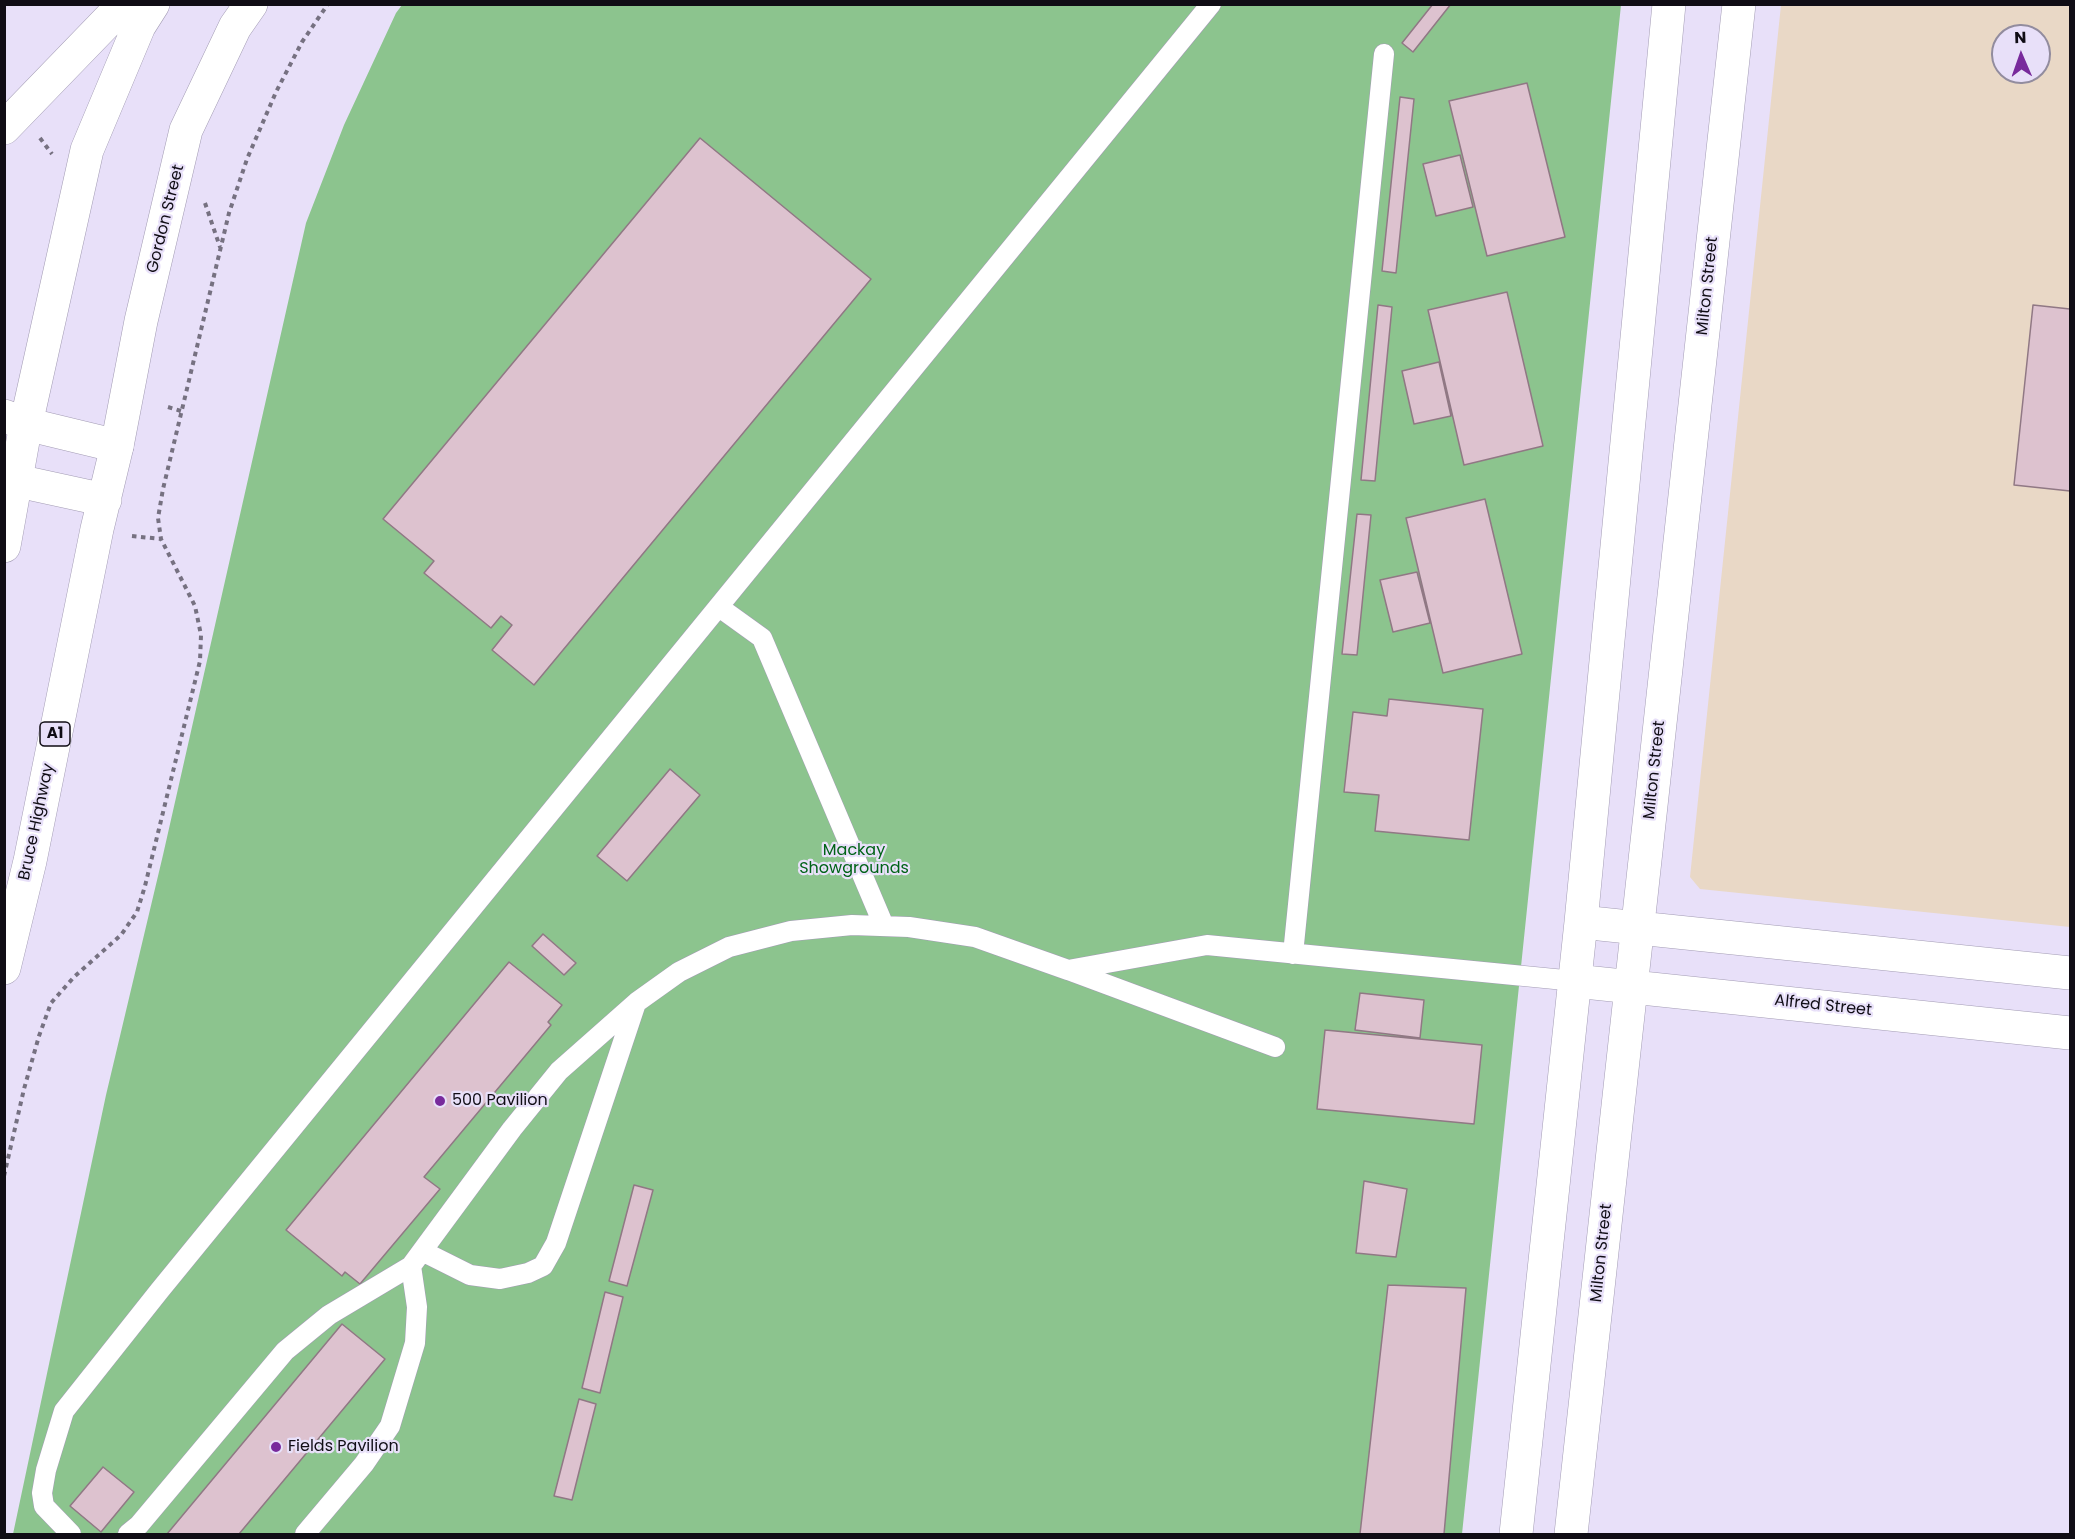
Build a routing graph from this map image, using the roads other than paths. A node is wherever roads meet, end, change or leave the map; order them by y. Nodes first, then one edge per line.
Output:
1 (124, 4) edge
2 (153, 4) edge
3 (251, 4) edge
4 (1211, 4) edge
5 (1669, 4) edge
6 (1739, 4) edge
7 (1384, 54) dead end
8 (4, 128) edge
9 (15, 420) edge
10 (117, 446) junction
11 (10, 479) edge
12 (105, 500) junction
13 (4, 546) edge
14 (719, 607) junction
15 (1581, 922) junction
16 (884, 926) junction
17 (1637, 928) junction
18 (1293, 954) junction
19 (4, 968) edge
20 (1068, 970) junction
21 (2070, 973) edge
22 (1575, 981) junction
23 (1631, 987) junction
24 (637, 1002) junction
25 (2070, 1033) edge
26 (1275, 1047) dead end
27 (417, 1258) junction
28 (71, 1534) edge
29 (128, 1534) edge
30 (305, 1534) edge
31 (1516, 1534) edge
32 (1571, 1534) edge

1 - 8 main road
2 - 9 main road
3 - 10 main road, Gordon Street
4 - 14 lane
5 - 15 main road
6 - 17 main road, Milton Street
7 - 18 lane
9 - 10 main road
9 - 11 main road
10 - 12 main road, Bruce Highway / A1
11 - 12 main road
11 - 13 main road
12 - 19 main road, Bruce Highway / A1
14 - 16 lane
14 - 28 lane
15 - 17 main road
15 - 22 main road
16 - 20 lane
16 - 24 lane
17 - 21 main road
17 - 23 main road, Milton Street
18 - 20 lane
18 - 22 lane
20 - 26 lane
22 - 23 main road, Alfred Street
22 - 31 main road
23 - 25 main road, Alfred Street
23 - 32 main road, Milton Street
24 - 27 lane
24 - 27 lane
27 - 29 lane
27 - 30 lane

